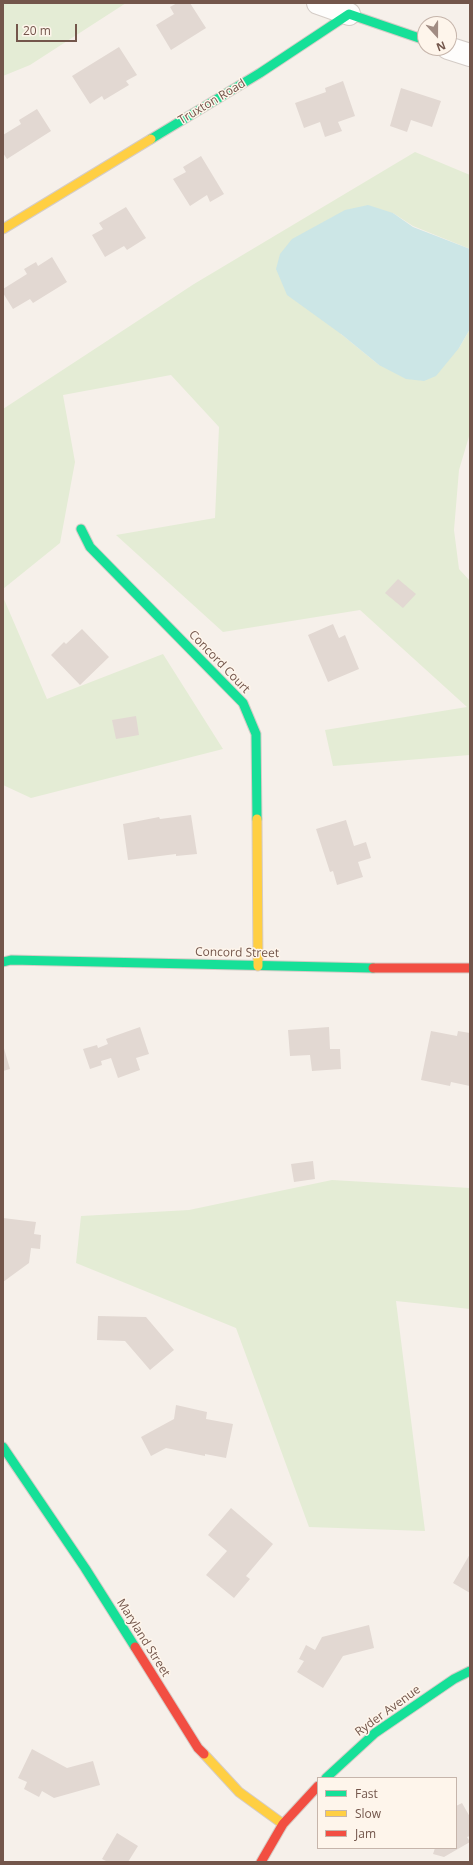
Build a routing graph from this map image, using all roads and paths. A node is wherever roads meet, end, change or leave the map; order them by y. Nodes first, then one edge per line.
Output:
1 (318, 3) edge
2 (349, 14) junction
3 (417, 37) edge
4 (457, 51) edge
5 (470, 55) edge
6 (3, 229) edge
7 (81, 529) dead end
8 (3, 962) edge
9 (258, 966) junction
10 (470, 968) edge
11 (3, 1447) edge
12 (470, 1671) edge
13 (327, 1777) edge
14 (317, 1787) edge
15 (283, 1824) junction
16 (261, 1862) edge

1 - 2 street
2 - 3 street
2 - 6 street, Truxton Road
4 - 5 street
7 - 9 street, Concord Court
8 - 9 street, Concord Street
9 - 10 street, Concord Street
11 - 15 street, Maryland Street
12 - 13 street, Ryder Avenue
14 - 15 street
15 - 16 street

